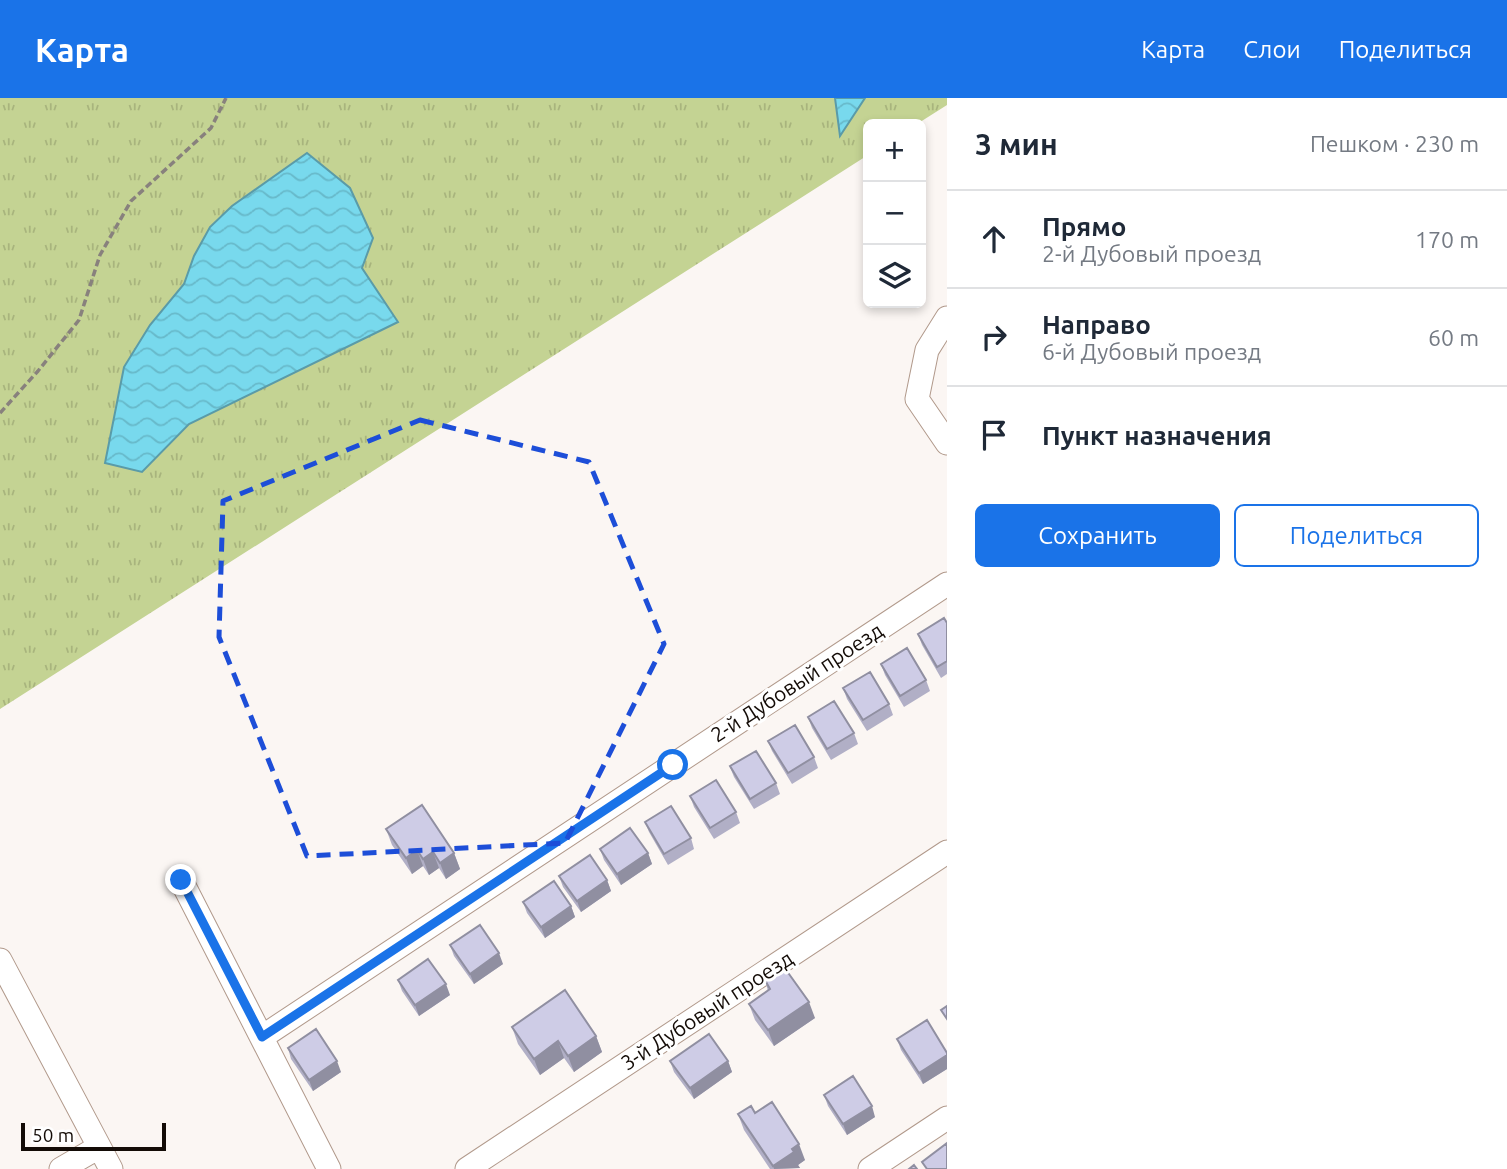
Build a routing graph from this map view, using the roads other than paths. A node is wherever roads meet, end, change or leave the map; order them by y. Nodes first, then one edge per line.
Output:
1 (947, 318) edge
2 (947, 443) edge
3 (947, 584) edge
4 (947, 852) edge
5 (181, 880) dead end
6 (0, 960) edge
7 (262, 1037) junction
8 (947, 1118) edge
9 (99, 1147) junction
10 (61, 1169) edge
11 (111, 1169) edge
12 (330, 1169) edge
13 (467, 1169) edge
14 (870, 1169) edge

1 - 2 street
3 - 7 street, 2-й Дубовый проезд
4 - 13 street, 3-й Дубовый проезд
5 - 7 street
6 - 9 street
7 - 12 street
8 - 14 street
9 - 10 street
9 - 11 street

